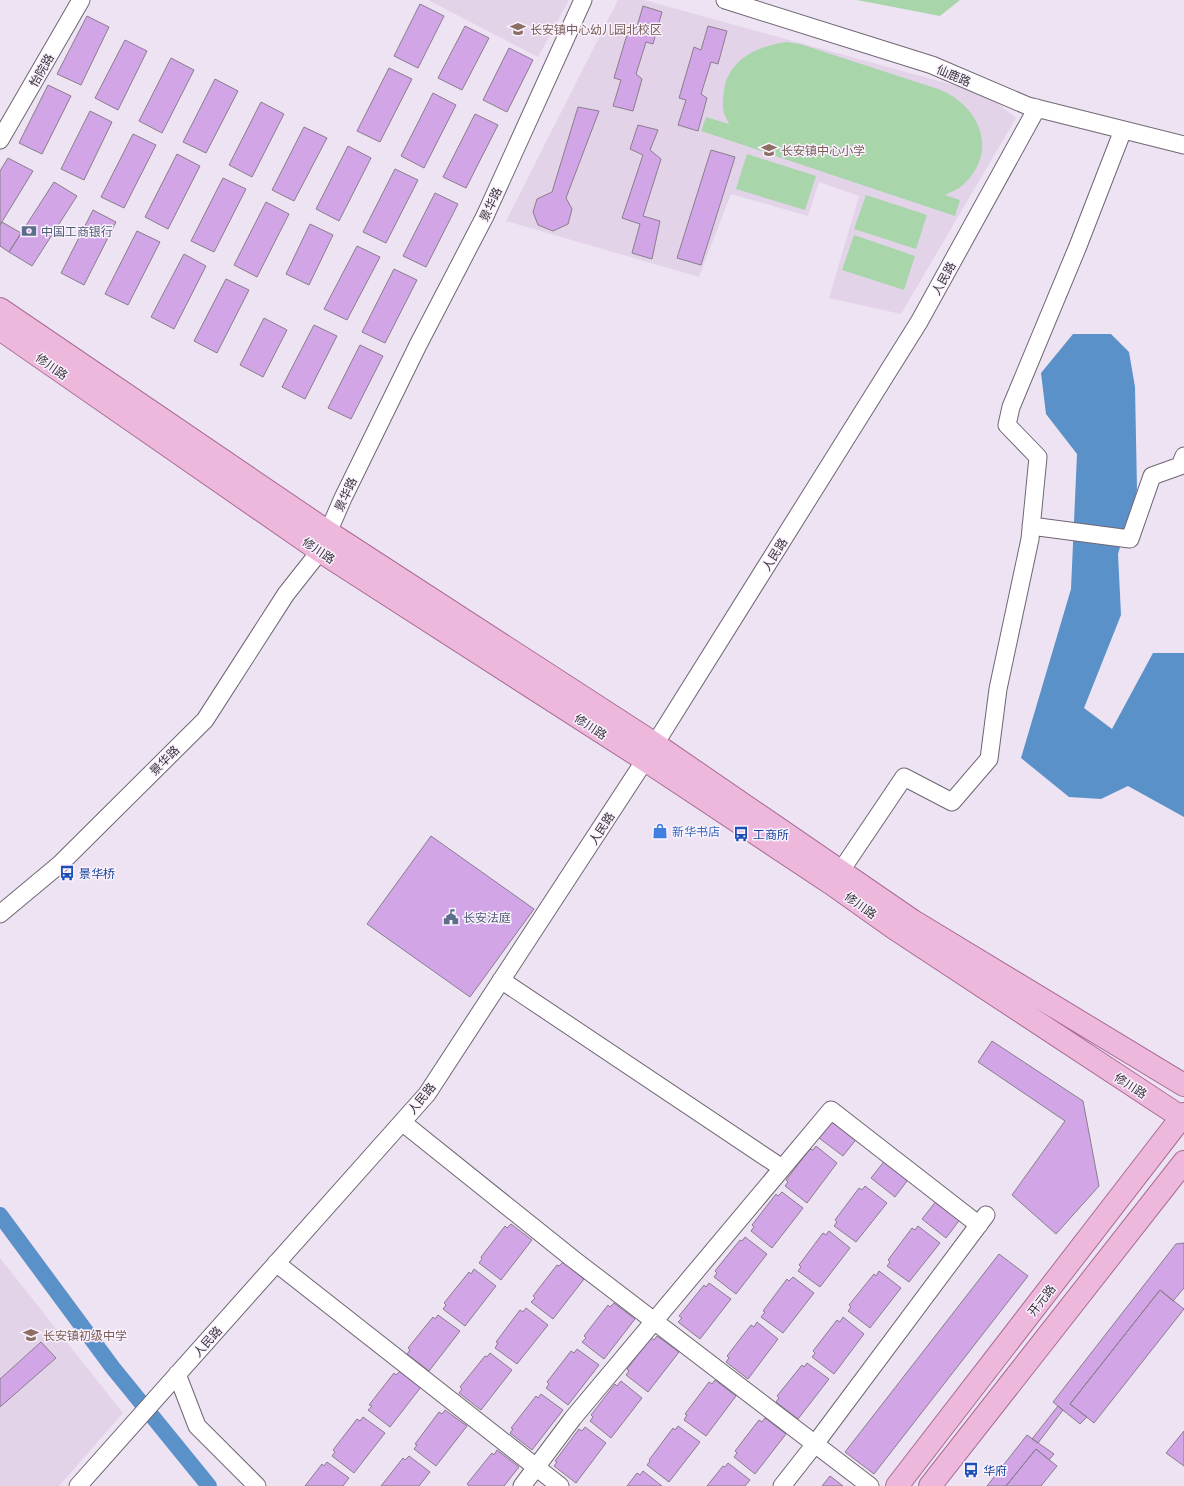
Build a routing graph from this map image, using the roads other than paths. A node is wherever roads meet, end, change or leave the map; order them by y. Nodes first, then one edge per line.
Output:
1 (81, 0) edge
2 (583, 0) edge
3 (725, 0) edge
4 (1037, 108) junction
5 (1123, 130) junction
6 (0, 140) edge
7 (1184, 145) edge
8 (0, 309) edge
9 (0, 330) edge
10 (1184, 456) edge
11 (1031, 526) junction
12 (324, 542) junction
13 (650, 752) junction
14 (836, 877) junction
15 (0, 914) edge
16 (502, 980) junction
17 (1184, 1086) edge
18 (1183, 1117) edge
19 (402, 1122) junction
20 (1184, 1162) edge
21 (782, 1168) junction
22 (276, 1263) junction
23 (654, 1321) junction
24 (174, 1378) junction
25 (815, 1444) junction
26 (536, 1467) junction
27 (78, 1486) edge
28 (256, 1486) edge
29 (522, 1486) edge
30 (560, 1486) edge
31 (782, 1486) edge
32 (870, 1486) edge
33 (897, 1486) edge
34 (930, 1486) edge

1 - 6 street, 怡院路
2 - 12 street, 景华路
3 - 4 street, 仙鹿路
4 - 5 street, 仙鹿路
4 - 13 street, 人民路
5 - 7 street, 仙鹿路
5 - 11 street
8 - 12 main road, 修川路
9 - 12 main road, 修川路
10 - 11 street
11 - 14 street
12 - 13 main road, 修川路
12 - 15 street, 景华路
13 - 14 main road, 修川路
13 - 16 street, 人民路
14 - 17 main road, 修川路
14 - 18 main road, 修川路
16 - 19 street, 人民路
16 - 21 street
18 - 33 main road, 开元路
19 - 22 street, 人民路
19 - 23 street
20 - 34 main road
21 - 23 street
21 - 25 street
22 - 24 street, 人民路
22 - 26 street
23 - 25 street
23 - 26 street
24 - 27 street, 人民路
24 - 28 street
25 - 31 street
25 - 32 street
26 - 29 street
26 - 30 street

